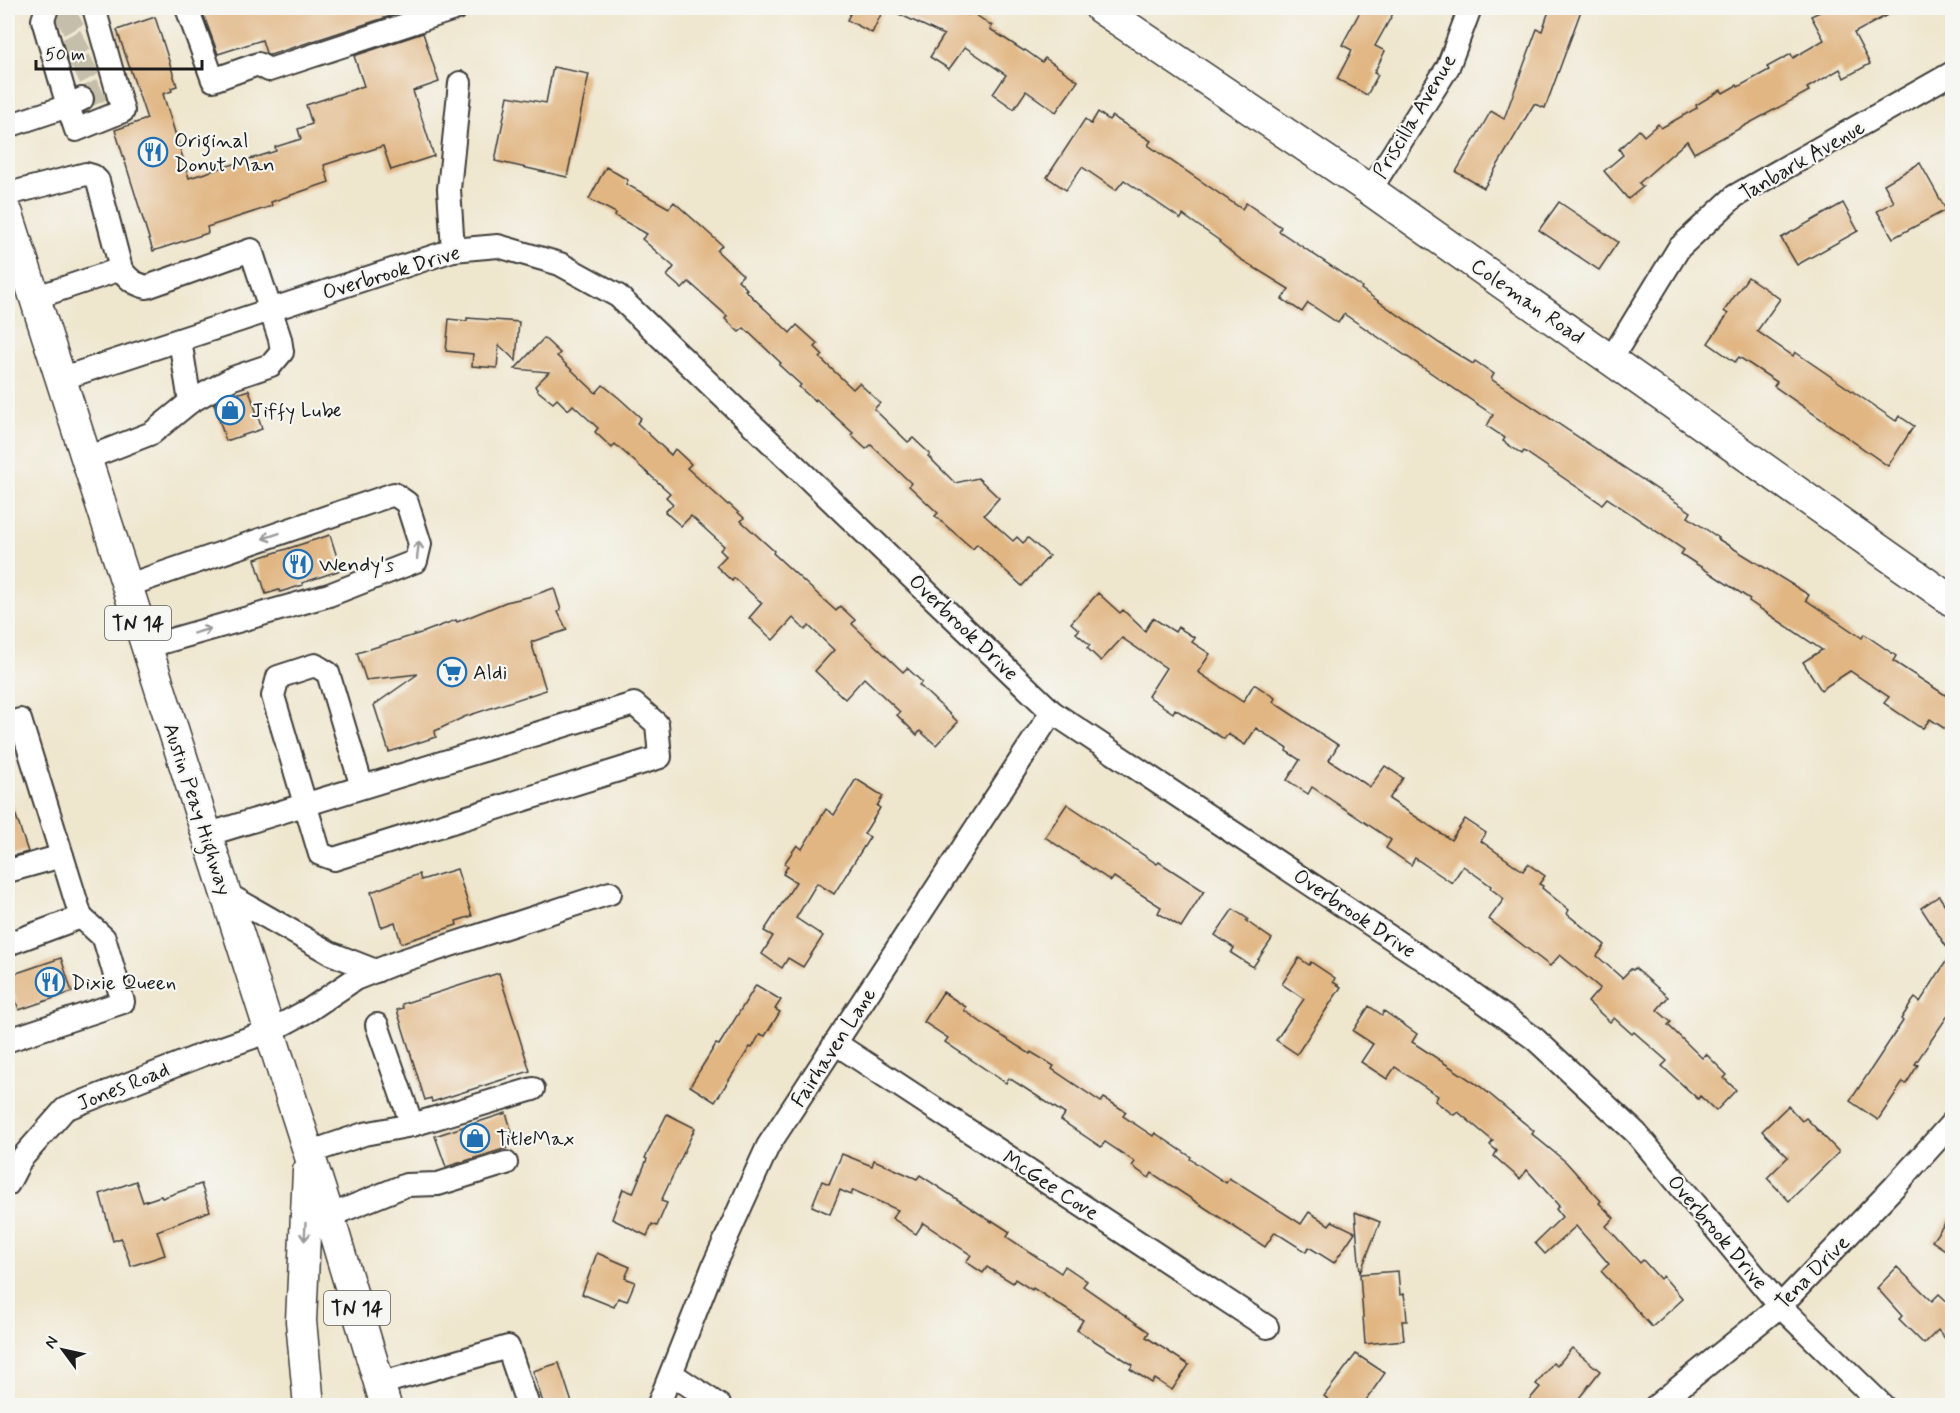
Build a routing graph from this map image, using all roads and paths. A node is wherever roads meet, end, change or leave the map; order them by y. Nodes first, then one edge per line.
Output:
1 (187, 8) edge
2 (457, 8) edge
3 (1100, 8) edge
4 (1470, 8) edge
5 (90, 9) edge
6 (51, 21) edge
7 (1953, 73) edge
8 (460, 84) dead end
9 (75, 102) junction
10 (8, 126) edge
11 (1370, 190) junction
12 (8, 194) edge
13 (8, 214) edge
14 (453, 250) junction
15 (121, 269) junction
16 (34, 298) junction
17 (269, 310) junction
18 (180, 340) junction
19 (1611, 359) junction
20 (60, 379) junction
21 (190, 402) junction
22 (85, 459) junction
23 (126, 586) junction
24 (1953, 601) edge
25 (146, 647) junction
26 (1052, 712) junction
27 (20, 720) dead end
28 (362, 787) junction
29 (305, 805) junction
30 (206, 835) junction
31 (62, 856) junction
32 (8, 871) edge
33 (225, 893) junction
34 (610, 893) dead end
35 (81, 916) junction
36 (8, 944) edge
37 (376, 971) junction
38 (377, 1025) dead end
39 (270, 1031) junction
40 (8, 1037) edge
41 (835, 1043) junction
42 (533, 1089) dead end
43 (1953, 1123) edge
44 (412, 1125) junction
45 (308, 1153) junction
46 (506, 1163) dead end
47 (8, 1184) edge
48 (329, 1216) junction
49 (1780, 1306) junction
50 (1267, 1327) dead end
51 (672, 1374) junction
52 (383, 1395) edge
53 (309, 1406) edge
54 (528, 1406) edge
55 (658, 1406) edge
56 (720, 1406) edge
57 (1656, 1406) edge
58 (1883, 1406) edge

1 - 2 street
3 - 11 main road, Coleman Road
4 - 11 street, Priscilla Avenue
5 - 9 street
6 - 9 street
7 - 19 street, Tanbark Avenue
8 - 14 street
9 - 10 street
11 - 19 main road, Coleman Road
12 - 15 street
13 - 16 main road, Austin Peay Highway / TN 14
14 - 17 street, Overbrook Drive
14 - 26 street, Overbrook Drive
15 - 16 street
15 - 17 street
16 - 20 main road, Austin Peay Highway / TN 14
17 - 18 street, Overbrook Drive
17 - 21 street
18 - 20 street, Overbrook Drive
18 - 21 street
19 - 24 main road, Coleman Road
20 - 22 main road, Austin Peay Highway / TN 14
21 - 22 street
22 - 23 main road, Austin Peay Highway / TN 14
23 - 25 main road, Austin Peay Highway / TN 14
25 -> 23 street
25 - 30 main road, Austin Peay Highway / TN 14
26 - 41 street, Fairhaven Lane
26 - 49 street, Overbrook Drive
27 - 31 street
28 - 29 street
28 - 29 street
28 - 29 street
29 - 30 street
30 - 33 main road, Austin Peay Highway / TN 14
31 - 32 street
31 - 35 street
33 - 37 street
33 - 39 main road, Austin Peay Highway / TN 14
34 - 37 street, Jones Road
35 - 36 street
35 - 40 street
37 - 39 street, Jones Road
38 - 44 street
39 - 45 main road, Austin Peay Highway / TN 14
39 - 47 street, Jones Road
41 - 50 street, McGee Cove
41 - 51 street, Fairhaven Lane
42 - 44 street
43 - 49 street, Tena Drive
44 - 45 street
45 - 48 main road, Austin Peay Highway / TN 14
45 -> 53 main road
46 - 48 street
48 - 52 main road, Austin Peay Highway / TN 14
49 - 57 street, Tena Drive
49 - 58 street, Overbrook Drive
51 - 55 street, Fairhaven Lane
51 - 56 street
52 - 54 street

